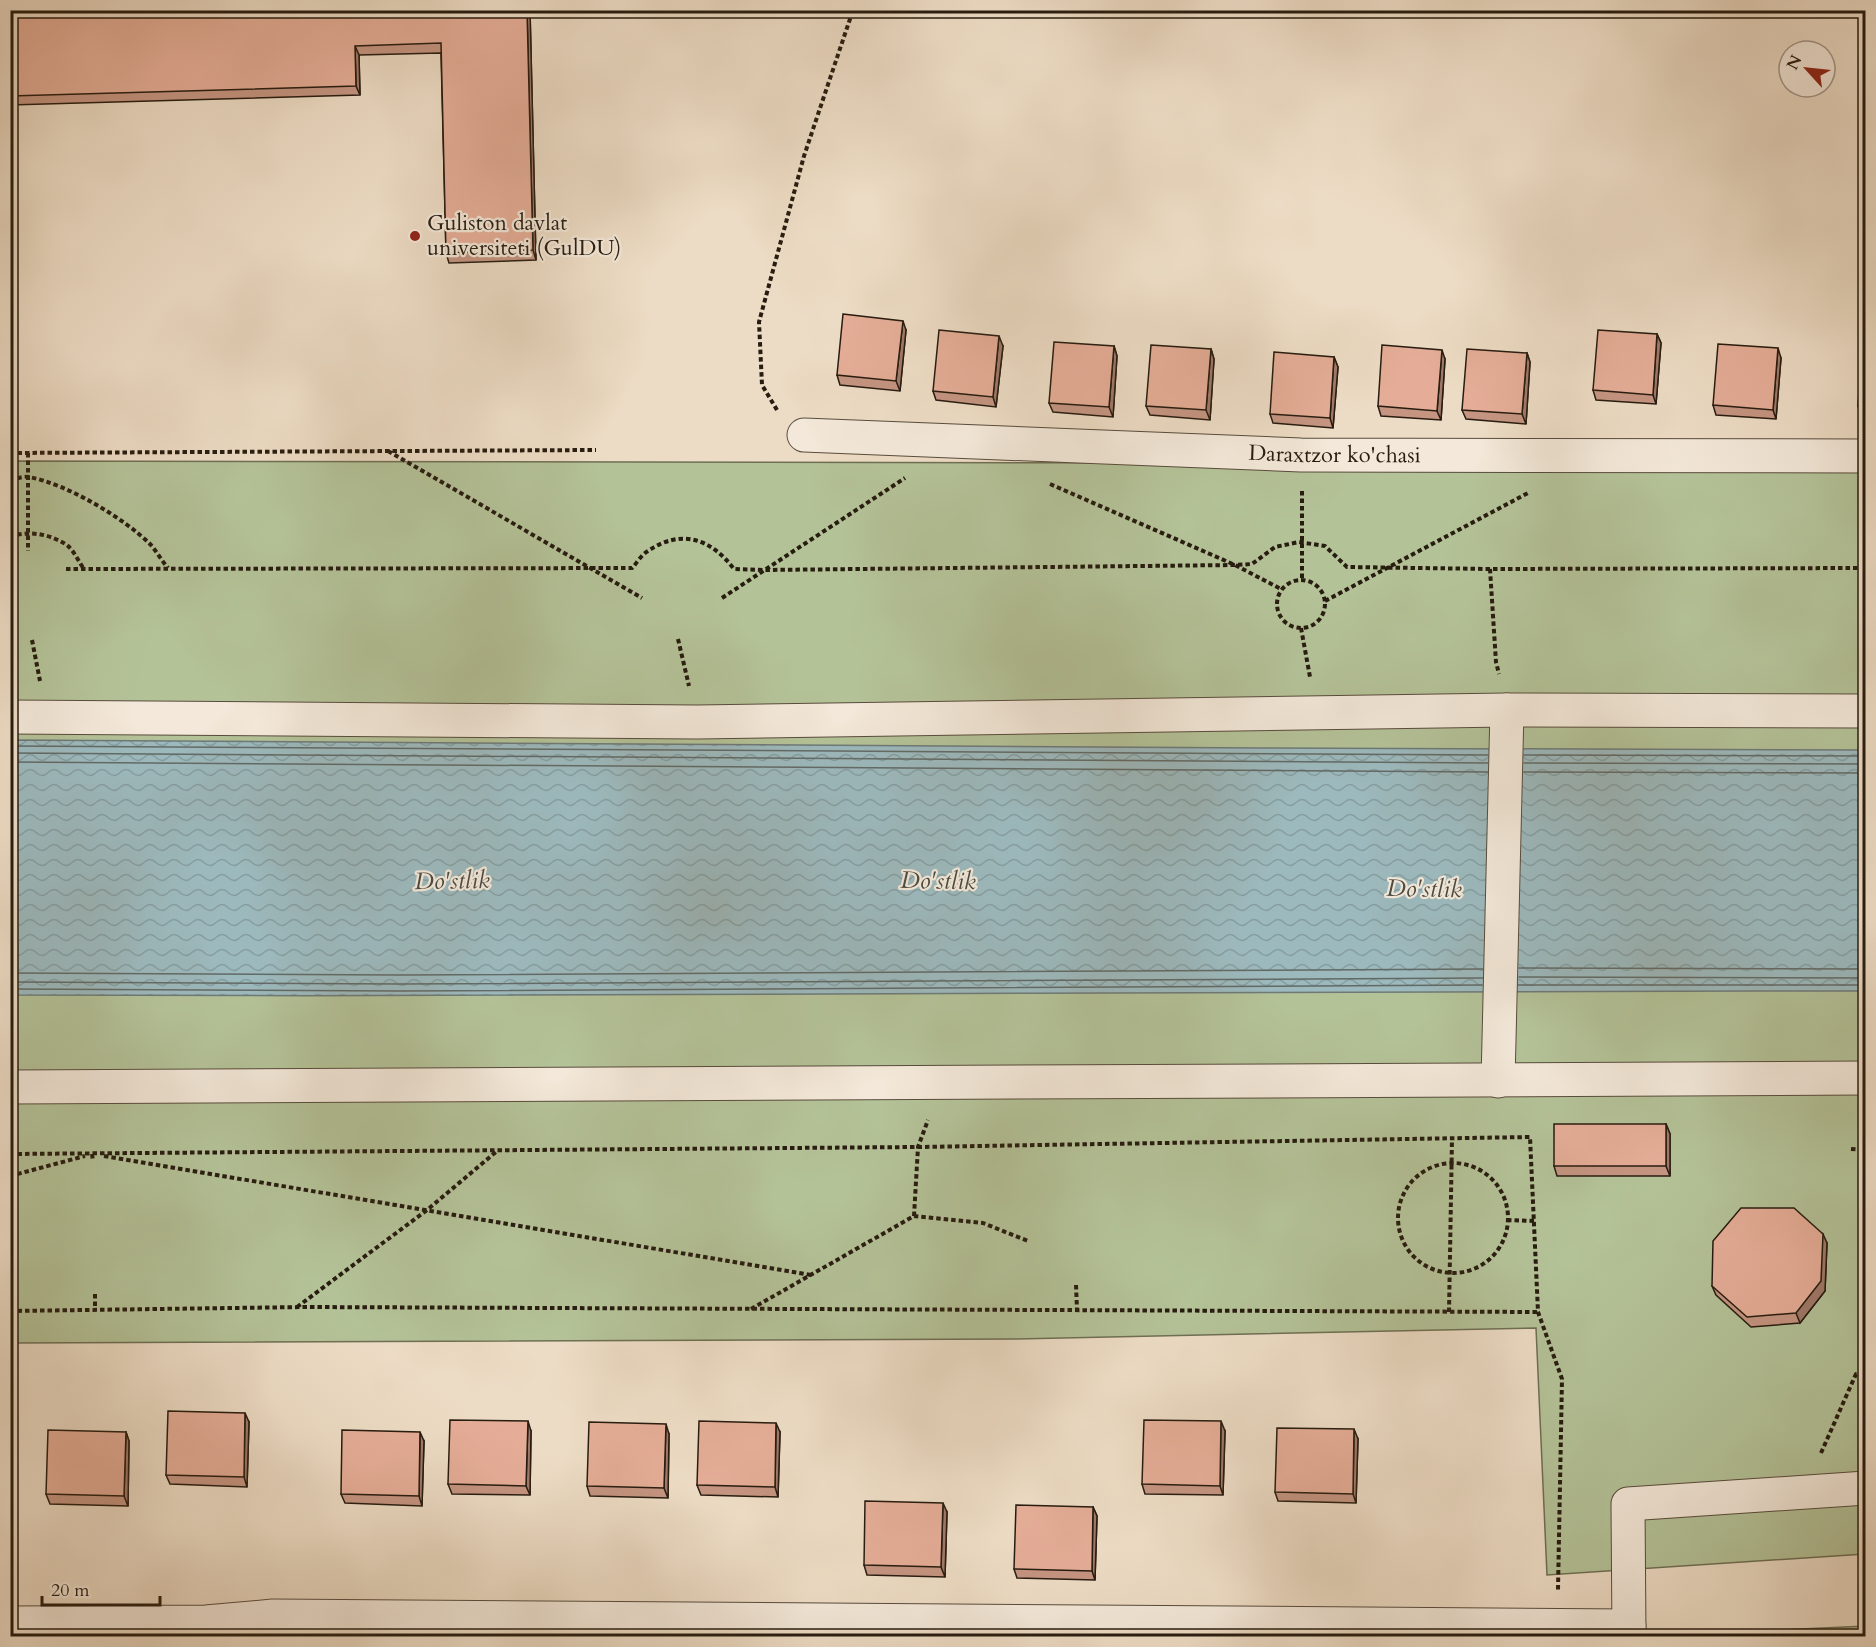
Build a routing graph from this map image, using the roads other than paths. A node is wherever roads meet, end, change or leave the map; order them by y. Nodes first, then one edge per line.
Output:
1 (804, 435) road end
2 (1866, 456) edge
3 (1507, 710) junction
4 (1866, 711) edge
5 (10, 717) edge
6 (1866, 1078) edge
7 (1498, 1081) junction
8 (10, 1087) edge
9 (1866, 1488) edge
10 (10, 1623) edge
11 (273, 1626) edge
12 (1629, 1631) edge

1 - 2 street, Daraxtzor ko'chasi
3 - 4 street
3 - 5 street
3 - 7 street
6 - 7 street
7 - 8 street
9 - 12 street
10 - 11 street
11 - 12 street

